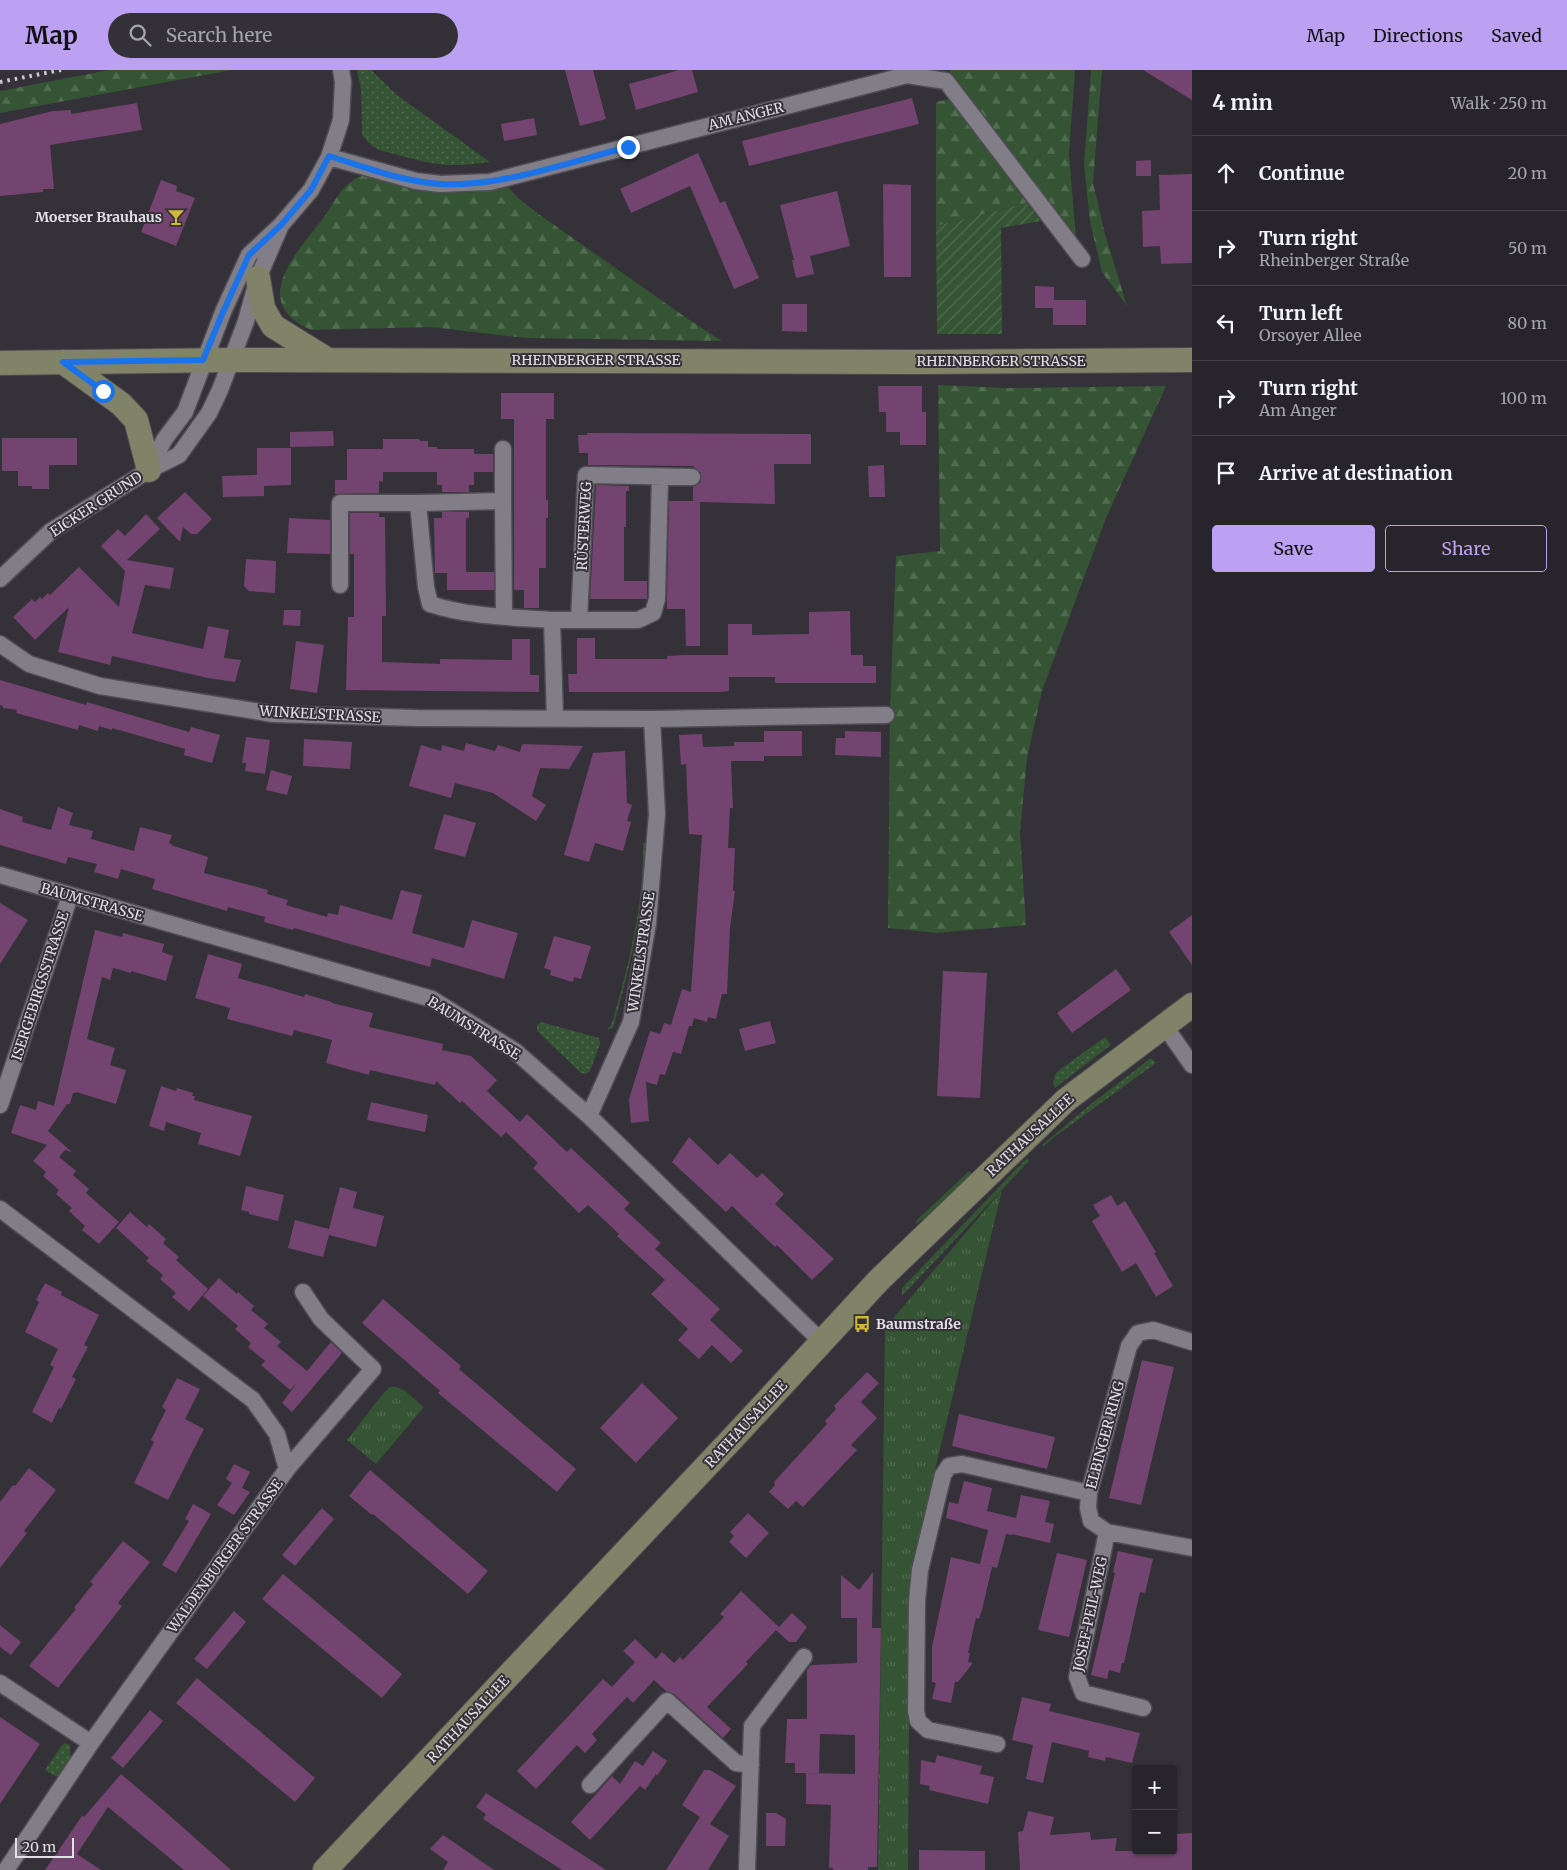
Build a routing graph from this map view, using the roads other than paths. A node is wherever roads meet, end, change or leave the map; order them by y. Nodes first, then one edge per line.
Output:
1 (341, 70) edge
2 (329, 156) junction
3 (281, 225) junction
4 (1082, 259) dead end
5 (258, 278) junction
6 (203, 360) junction
7 (231, 360) junction
8 (328, 360) junction
9 (1192, 360) edge
10 (0, 362) edge
11 (63, 362) junction
12 (503, 449) dead end
13 (149, 470) junction
14 (660, 477) junction
15 (692, 477) dead end
16 (503, 501) junction
17 (418, 503) junction
18 (0, 579) edge
19 (340, 585) dead end
20 (504, 616) junction
21 (552, 620) junction
22 (579, 620) junction
23 (0, 644) edge
24 (886, 715) dead end
25 (555, 718) junction
26 (652, 719) junction
27 (0, 876) edge
28 (70, 896) junction
29 (1192, 1005) edge
30 (1164, 1025) junction
31 (1192, 1065) edge
32 (0, 1105) edge
33 (589, 1116) junction
34 (0, 1209) edge
35 (303, 1292) dead end
36 (822, 1342) junction
37 (1192, 1342) edge
38 (287, 1469) junction
39 (1089, 1493) junction
40 (1107, 1532) junction
41 (1192, 1548) edge
42 (804, 1657) dead end
43 (0, 1683) edge
44 (1144, 1708) dead end
45 (92, 1743) junction
46 (996, 1744) dead end
47 (751, 1765) junction
48 (590, 1785) dead end
49 (6, 1870) edge
50 (325, 1870) edge
51 (747, 1870) edge

1 - 2 street
2 - 3 street
2 - 4 street, AM ANGER
3 - 5 street, EICKER GRUND
3 - 6 street, EICKER GRUND
5 - 7 street, EICKER GRUND
5 - 8 main road
6 - 7 main road, RHEINBERGER STRASSE
6 - 11 main road, RHEINBERGER STRASSE
6 - 13 street, EICKER GRUND
7 - 8 main road, RHEINBERGER STRASSE
7 - 13 street, EICKER GRUND
8 - 9 main road, RHEINBERGER STRASSE
10 - 11 main road, RHEINBERGER STRASSE
11 - 13 main road
12 - 16 street
13 - 18 street, EICKER GRUND
14 - 15 street, RÜSTERWEG
14 - 22 street
14 - 22 street, RÜSTERWEG
16 - 17 street
16 - 20 street
17 - 19 street
17 - 20 street
20 - 21 street
21 - 22 street
21 - 25 street
23 - 25 street, WINKELSTRASSE
24 - 26 street, WINKELSTRASSE
25 - 26 street, WINKELSTRASSE
26 - 33 street, WINKELSTRASSE
27 - 28 street, BAUMSTRASSE
28 - 32 street, ISERGEBIRGSSTRASSE
28 - 33 street, BAUMSTRASSE
29 - 30 main road, RATHAUSALLEE
30 - 31 street
30 - 36 main road, RATHAUSALLEE
33 - 36 street, BAUMSTRASSE
34 - 38 street, WALDENBURGER STRASSE
35 - 38 street
36 - 50 main road, RATHAUSALLEE
37 - 39 street, ELBINGER RING
38 - 45 street, WALDENBURGER STRASSE
39 - 40 street, ELBINGER RING
39 - 46 street
40 - 41 street
40 - 44 street, JOSEF-PEIL-WEG
42 - 47 street
43 - 45 street
45 - 49 street, WALDENBURGER STRASSE
47 - 48 street
47 - 51 street

